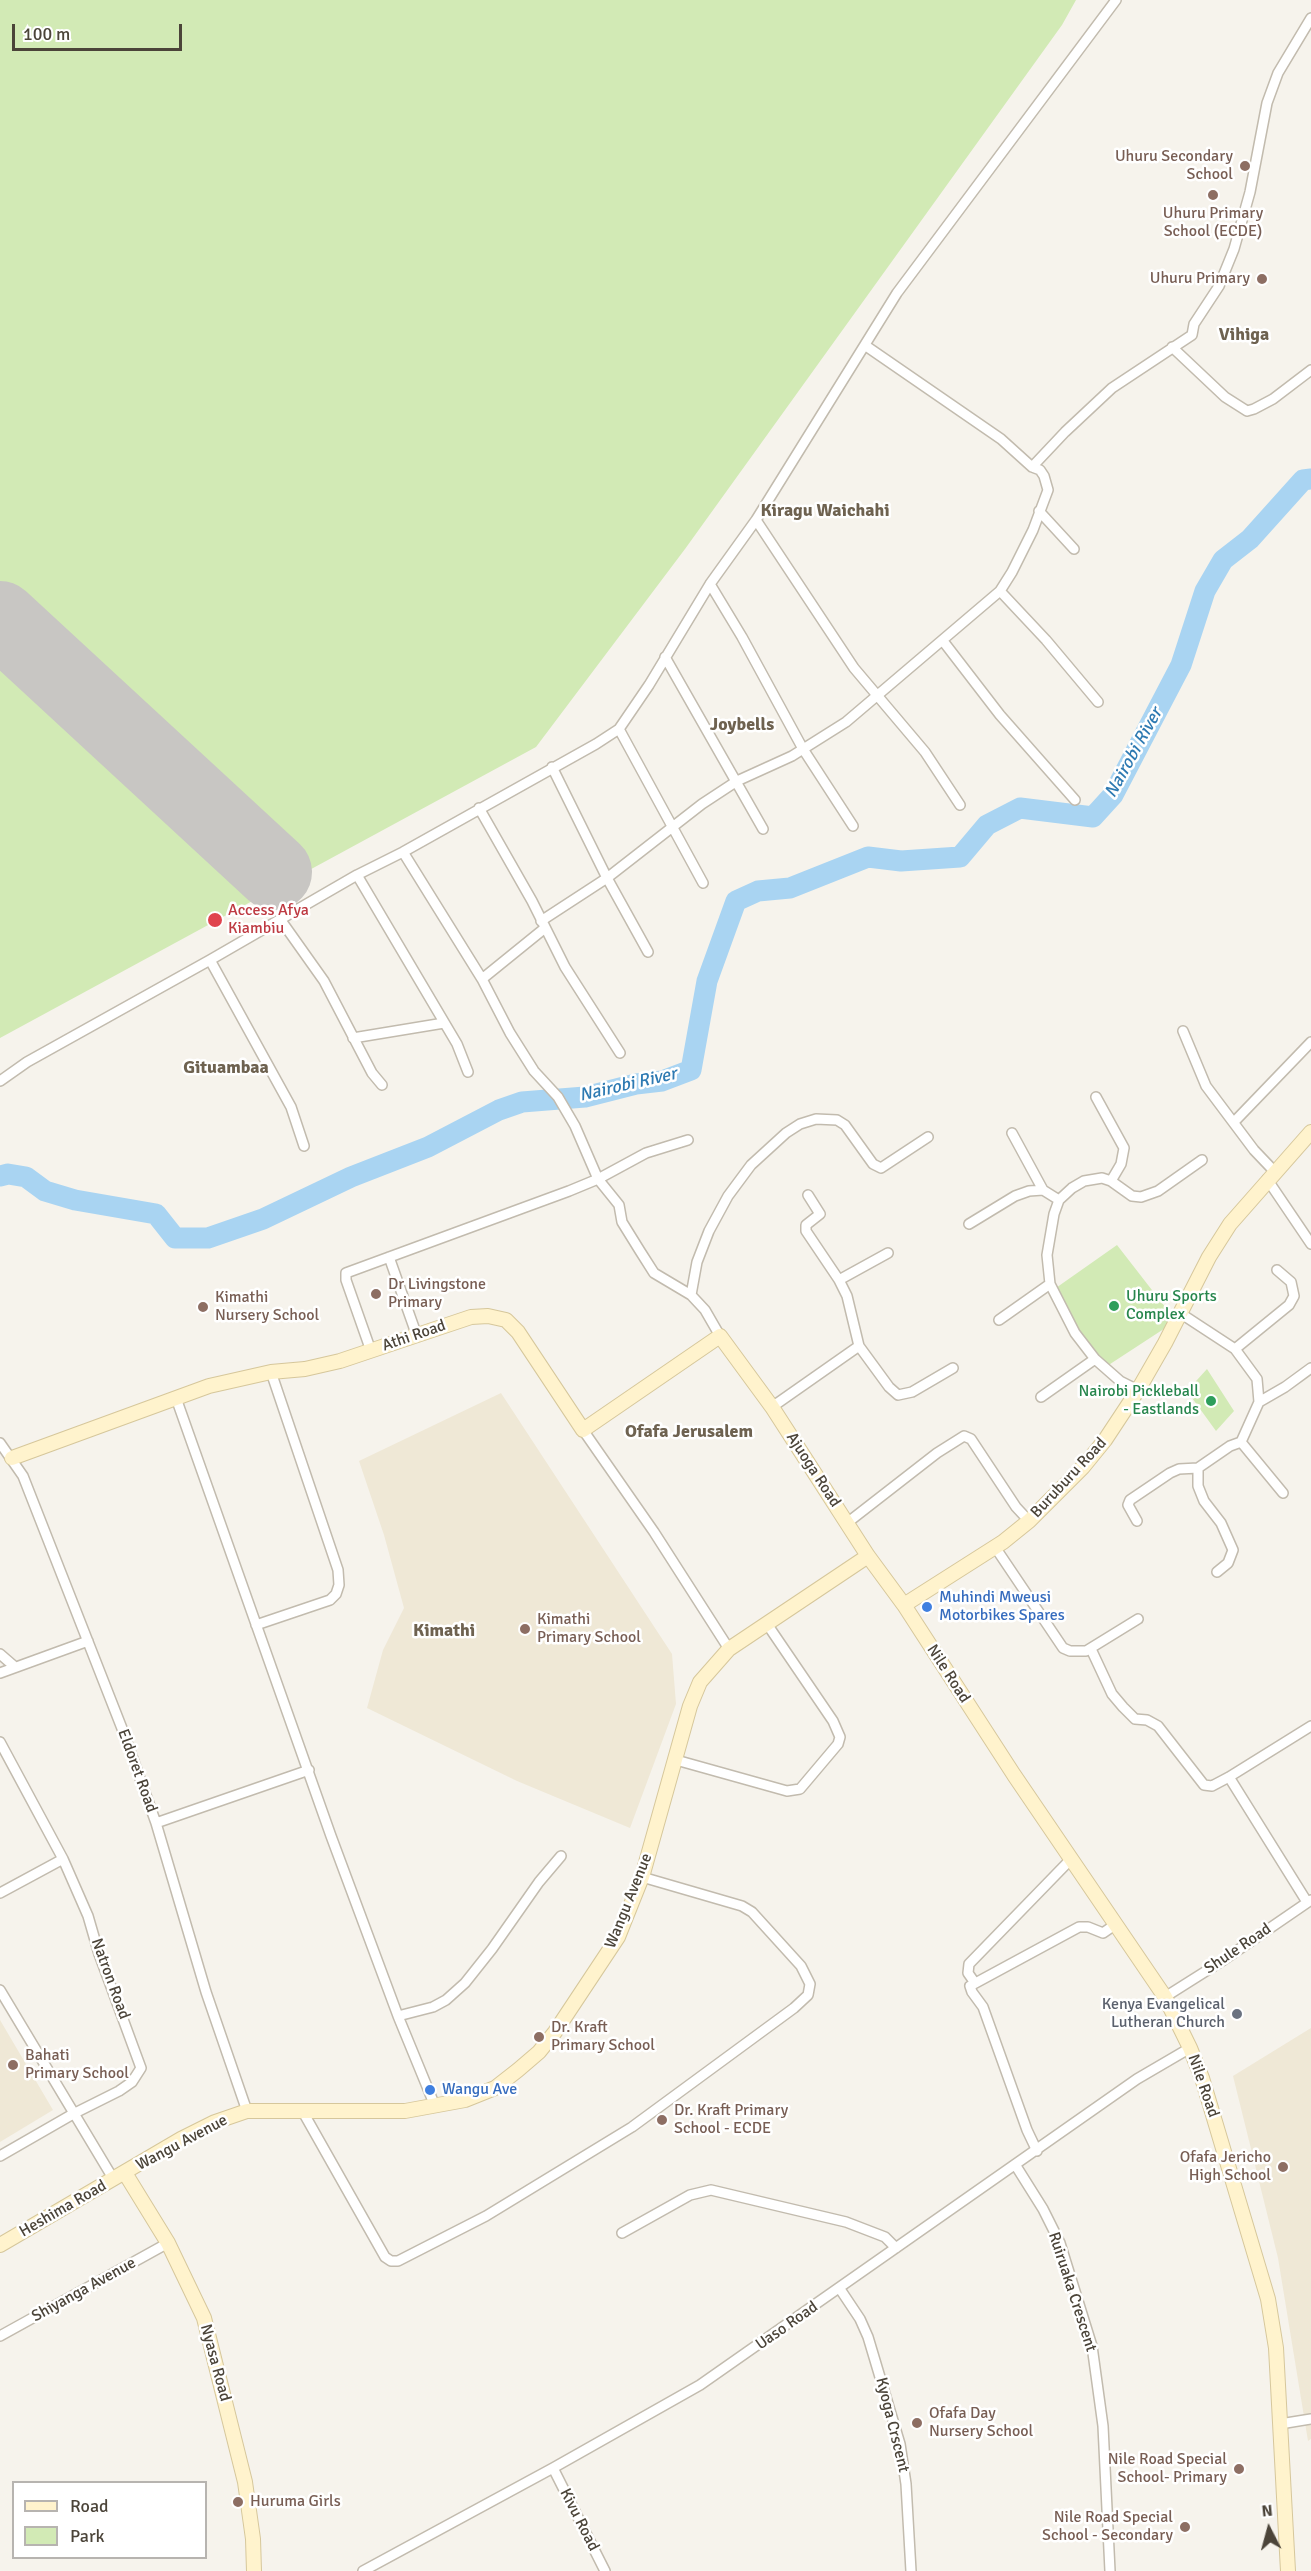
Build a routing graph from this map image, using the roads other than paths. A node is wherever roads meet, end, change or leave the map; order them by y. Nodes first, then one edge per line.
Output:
1 (1116, 0) edge
2 (1311, 18) edge
3 (866, 346) junction
4 (1172, 347) junction
5 (1311, 370) edge
6 (1032, 467) junction
7 (1039, 511) junction
8 (756, 520) junction
9 (1074, 549) dead end
10 (710, 584) junction
11 (1000, 591) junction
12 (943, 640) junction
13 (665, 657) junction
14 (878, 695) junction
15 (1098, 702) dead end
16 (619, 729) junction
17 (803, 749) junction
18 (552, 767) junction
19 (736, 781) junction
20 (1075, 800) dead end
21 (960, 805) dead end
22 (478, 808) junction
23 (853, 826) dead end
24 (673, 828) junction
25 (763, 829) dead end
26 (403, 852) junction
27 (357, 875) junction
28 (607, 878) junction
29 (703, 883) dead end
30 (280, 919) junction
31 (543, 924) junction
32 (648, 952) dead end
33 (210, 960) junction
34 (482, 979) junction
35 (444, 1023) junction
36 (1183, 1031) dead end
37 (353, 1038) junction
38 (1311, 1042) edge
39 (620, 1053) dead end
40 (468, 1072) dead end
41 (0, 1081) edge
42 (382, 1085) dead end
43 (1096, 1097) dead end
44 (1234, 1122) junction
45 (1311, 1132) edge
46 (1012, 1133) dead end
47 (928, 1137) dead end
48 (688, 1140) dead end
49 (304, 1146) dead end
50 (1202, 1160) dead end
51 (1271, 1175) junction
52 (598, 1179) junction
53 (1111, 1180) junction
54 (1043, 1190) junction
55 (808, 1195) dead end
56 (1059, 1200) junction
57 (969, 1224) dead end
58 (1311, 1244) edge
59 (888, 1253) dead end
60 (389, 1257) junction
61 (1277, 1270) dead end
62 (839, 1280) junction
63 (1050, 1284) junction
64 (692, 1296) junction
65 (1180, 1312) junction
66 (999, 1320) dead end
67 (417, 1336) junction
68 (720, 1336) junction
69 (859, 1346) junction
70 (1235, 1349) junction
71 (371, 1351) junction
72 (1095, 1359) junction
73 (953, 1368) dead end
74 (1311, 1368) edge
75 (271, 1372) junction
76 (1138, 1390) junction
77 (1041, 1397) dead end
78 (176, 1398) junction
79 (1259, 1402) junction
80 (772, 1407) junction
81 (583, 1430) junction
82 (1240, 1442) junction
83 (0, 1443) edge
84 (12, 1458) junction
85 (1198, 1468) junction
86 (1283, 1493) dead end
87 (1029, 1521) junction
88 (1137, 1521) dead end
89 (847, 1523) junction
90 (995, 1547) junction
91 (868, 1556) junction
92 (1217, 1572) dead end
93 (904, 1605) junction
94 (1138, 1619) dead end
95 (767, 1624) junction
96 (256, 1625) junction
97 (88, 1641) junction
98 (729, 1648) junction
99 (1091, 1649) junction
100 (0, 1654) edge
101 (15, 1667) junction
102 (0, 1673) edge
103 (1311, 1726) edge
104 (0, 1742) edge
105 (676, 1760) junction
106 (309, 1770) junction
107 (1229, 1777) junction
108 (156, 1824) junction
109 (561, 1856) dead end
110 (1072, 1858) junction
111 (63, 1859) junction
112 (642, 1877) junction
113 (0, 1893) edge
114 (1309, 1901) edge
115 (1116, 1924) junction
116 (975, 1983) junction
117 (0, 1990) edge
118 (1165, 1997) junction
119 (398, 2016) junction
120 (1190, 2048) junction
121 (435, 2106) junction
122 (247, 2111) junction
123 (303, 2112) junction
124 (73, 2114) junction
125 (1037, 2151) junction
126 (0, 2156) edge
127 (1016, 2166) junction
128 (120, 2176) junction
129 (622, 2233) dead end
130 (168, 2243) junction
131 (0, 2245) edge
132 (896, 2248) junction
133 (840, 2289) junction
134 (0, 2336) edge
135 (1311, 2419) edge
136 (1280, 2424) junction
137 (553, 2468) junction
138 (254, 2571) edge
139 (363, 2571) edge
140 (605, 2571) edge
141 (911, 2571) edge
142 (1110, 2571) edge
143 (1288, 2571) edge

1 - 3 street
2 - 4 street
3 - 6 street
3 - 8 street
4 - 5 street
4 - 6 street
6 - 7 street
7 - 9 street
7 - 11 street
8 - 10 street
8 - 14 street
10 - 13 street
10 - 17 street
11 - 12 street
11 - 15 street
12 - 14 street
12 - 20 street
13 - 16 street
13 - 19 street
14 - 17 street
14 - 21 street
16 - 18 street
16 - 24 street
17 - 19 street
17 - 23 street
18 - 22 street
18 - 28 street
19 - 24 street
19 - 25 street
22 - 26 street
22 - 31 street
24 - 28 street
24 - 29 street
26 - 27 street
26 - 34 street, Ajuoga Road
27 - 30 street
27 - 35 street
28 - 31 street
28 - 32 street
30 - 33 street
30 - 37 street
31 - 34 street
31 - 39 street
33 - 41 street
33 - 49 street
34 - 52 street, Ajuoga Road
35 - 37 street
35 - 40 street
36 - 44 street
37 - 42 street
38 - 44 street
43 - 53 street
44 - 51 street
45 - 51 street, Buruburu Road
46 - 54 street
47 - 64 street
48 - 52 street
50 - 53 street
51 - 58 street
51 - 65 street, Buruburu Road
52 - 60 street
52 - 64 street, Ajuoga Road
53 - 56 street
54 - 56 street
54 - 57 street
55 - 62 street
56 - 63 street
59 - 62 street
60 - 67 street
60 - 71 street
61 - 70 street
62 - 69 street
63 - 66 street
63 - 72 street
64 - 68 street, Ajuoga Road
65 - 70 street
65 - 76 street, Buruburu Road
67 - 71 street, Athi Road
67 - 81 street, Athi Road
68 - 80 street, Ajuoga Road
68 - 81 street
69 - 73 street
69 - 80 street
70 - 79 street
71 - 75 street, Athi Road
72 - 76 street
72 - 77 street
74 - 79 street
75 - 78 street, Athi Road
75 - 96 street
76 - 87 street, Buruburu Road
78 - 84 street, Athi Road
78 - 96 street
79 - 82 street
80 - 89 street, Ajuoga Road
81 - 98 street, Athi Road
82 - 85 street
82 - 86 street
83 - 84 street, Eldoret Road
84 - 97 street, Eldoret Road
85 - 88 street
85 - 92 street
87 - 89 street
87 - 90 street, Buruburu Road
89 - 91 street, Ajuoga Road
90 - 93 street, Buruburu Road
90 - 99 street
91 - 93 street, Ajuoga Road
91 - 95 street, Wangu Avenue
93 - 110 street, Nile Road
94 - 99 street
95 - 98 street, Wangu Avenue
95 - 105 street
96 - 106 street
97 - 101 street
97 - 108 street, Eldoret Road
98 - 105 street, Wangu Avenue
99 - 107 street
100 - 101 street
101 - 102 street
103 - 107 street
104 - 111 street, Natron Road
105 - 112 street, Wangu Avenue
106 - 108 street
106 - 119 street
107 - 114 street
108 - 122 street, Eldoret Road
109 - 119 street
110 - 115 street, Nile Road
110 - 116 street
111 - 113 street
111 - 124 street, Natron Road
112 - 121 street, Wangu Avenue
112 - 123 street
114 - 118 street, Shule Road
115 - 116 street
115 - 118 street, Nile Road
116 - 125 street
117 - 124 street
118 - 120 street, Nile Road
119 - 121 street
120 - 125 street, Uaso Road
120 - 136 street, Nile Road
121 - 123 street, Wangu Avenue
122 - 123 street, Wangu Avenue
122 - 128 street, Wangu Avenue
124 - 126 street, Natron Road
124 - 128 street
125 - 127 street, Uaso Road
127 - 132 street, Uaso Road
127 - 142 street, Ruiruaka Crescent
128 - 130 street, Nyasa Road
128 - 131 street, Heshima Road
129 - 132 street
130 - 134 street, Shiyanga Avenue
130 - 138 street, Nyasa Road
132 - 133 street, Uaso Road
133 - 137 street, Uaso Road
133 - 141 street, Kyoga Crscent
135 - 136 street
136 - 143 street, Nile Road
137 - 139 street, Uaso Road
137 - 140 street, Kivu Road

